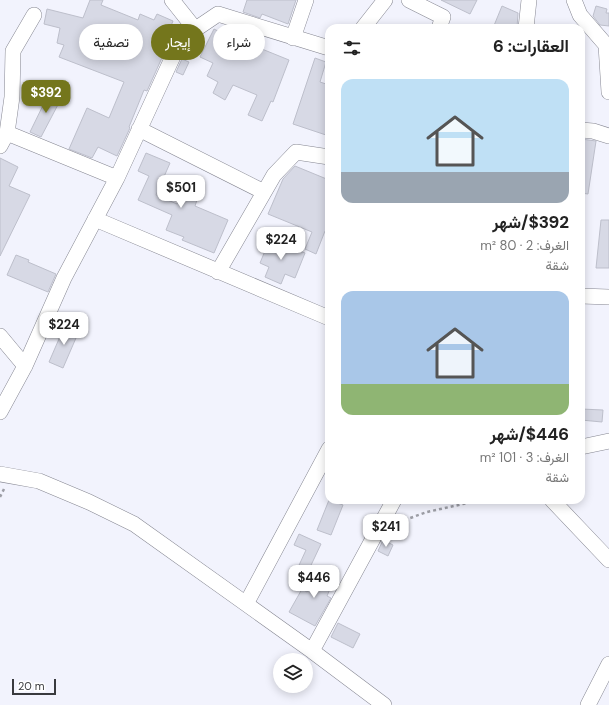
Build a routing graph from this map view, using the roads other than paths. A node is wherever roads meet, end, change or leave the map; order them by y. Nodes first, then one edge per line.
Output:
1 (172, 0) edge
2 (306, 0) edge
3 (385, 0) edge
4 (409, 0) edge
5 (529, 0) edge
6 (574, 0) edge
7 (34, 15) dead end
8 (191, 24) edge
9 (203, 24) edge
10 (366, 24) edge
11 (440, 24) edge
12 (526, 24) edge
13 (294, 38) junction
14 (325, 47) edge
15 (171, 60) edge
16 (609, 92) edge
17 (139, 129) junction
18 (585, 130) edge
19 (609, 136) edge
20 (3, 140) edge
21 (325, 156) edge
22 (117, 178) junction
23 (264, 192) junction
24 (95, 219) junction
25 (218, 272) junction
26 (585, 296) edge
27 (609, 297) edge
28 (325, 316) edge
29 (0, 336) edge
30 (25, 366) junction
31 (0, 412) edge
32 (609, 441) edge
33 (585, 446) edge
34 (325, 456) edge
35 (0, 474) edge
36 (392, 504) edge
37 (556, 504) edge
38 (609, 560) edge
39 (246, 604) junction
40 (312, 651) junction
41 (609, 664) edge
42 (384, 705) edge
43 (588, 705) edge

1 - 8 street
2 - 13 street
3 - 10 street
4 - 11 street
5 - 12 street
6 - 16 street
7 - 20 street
9 - 13 street
13 - 14 street
15 - 17 street
17 - 22 street
17 - 23 street
18 - 19 street
20 - 22 street
21 - 23 street
22 - 24 street
23 - 25 street
24 - 25 street
24 - 30 street
25 - 28 street
26 - 27 street
29 - 30 street
30 - 31 street
32 - 33 street
34 - 39 street
35 - 39 street
36 - 40 street
37 - 38 street
39 - 40 street
40 - 42 street
41 - 43 street

